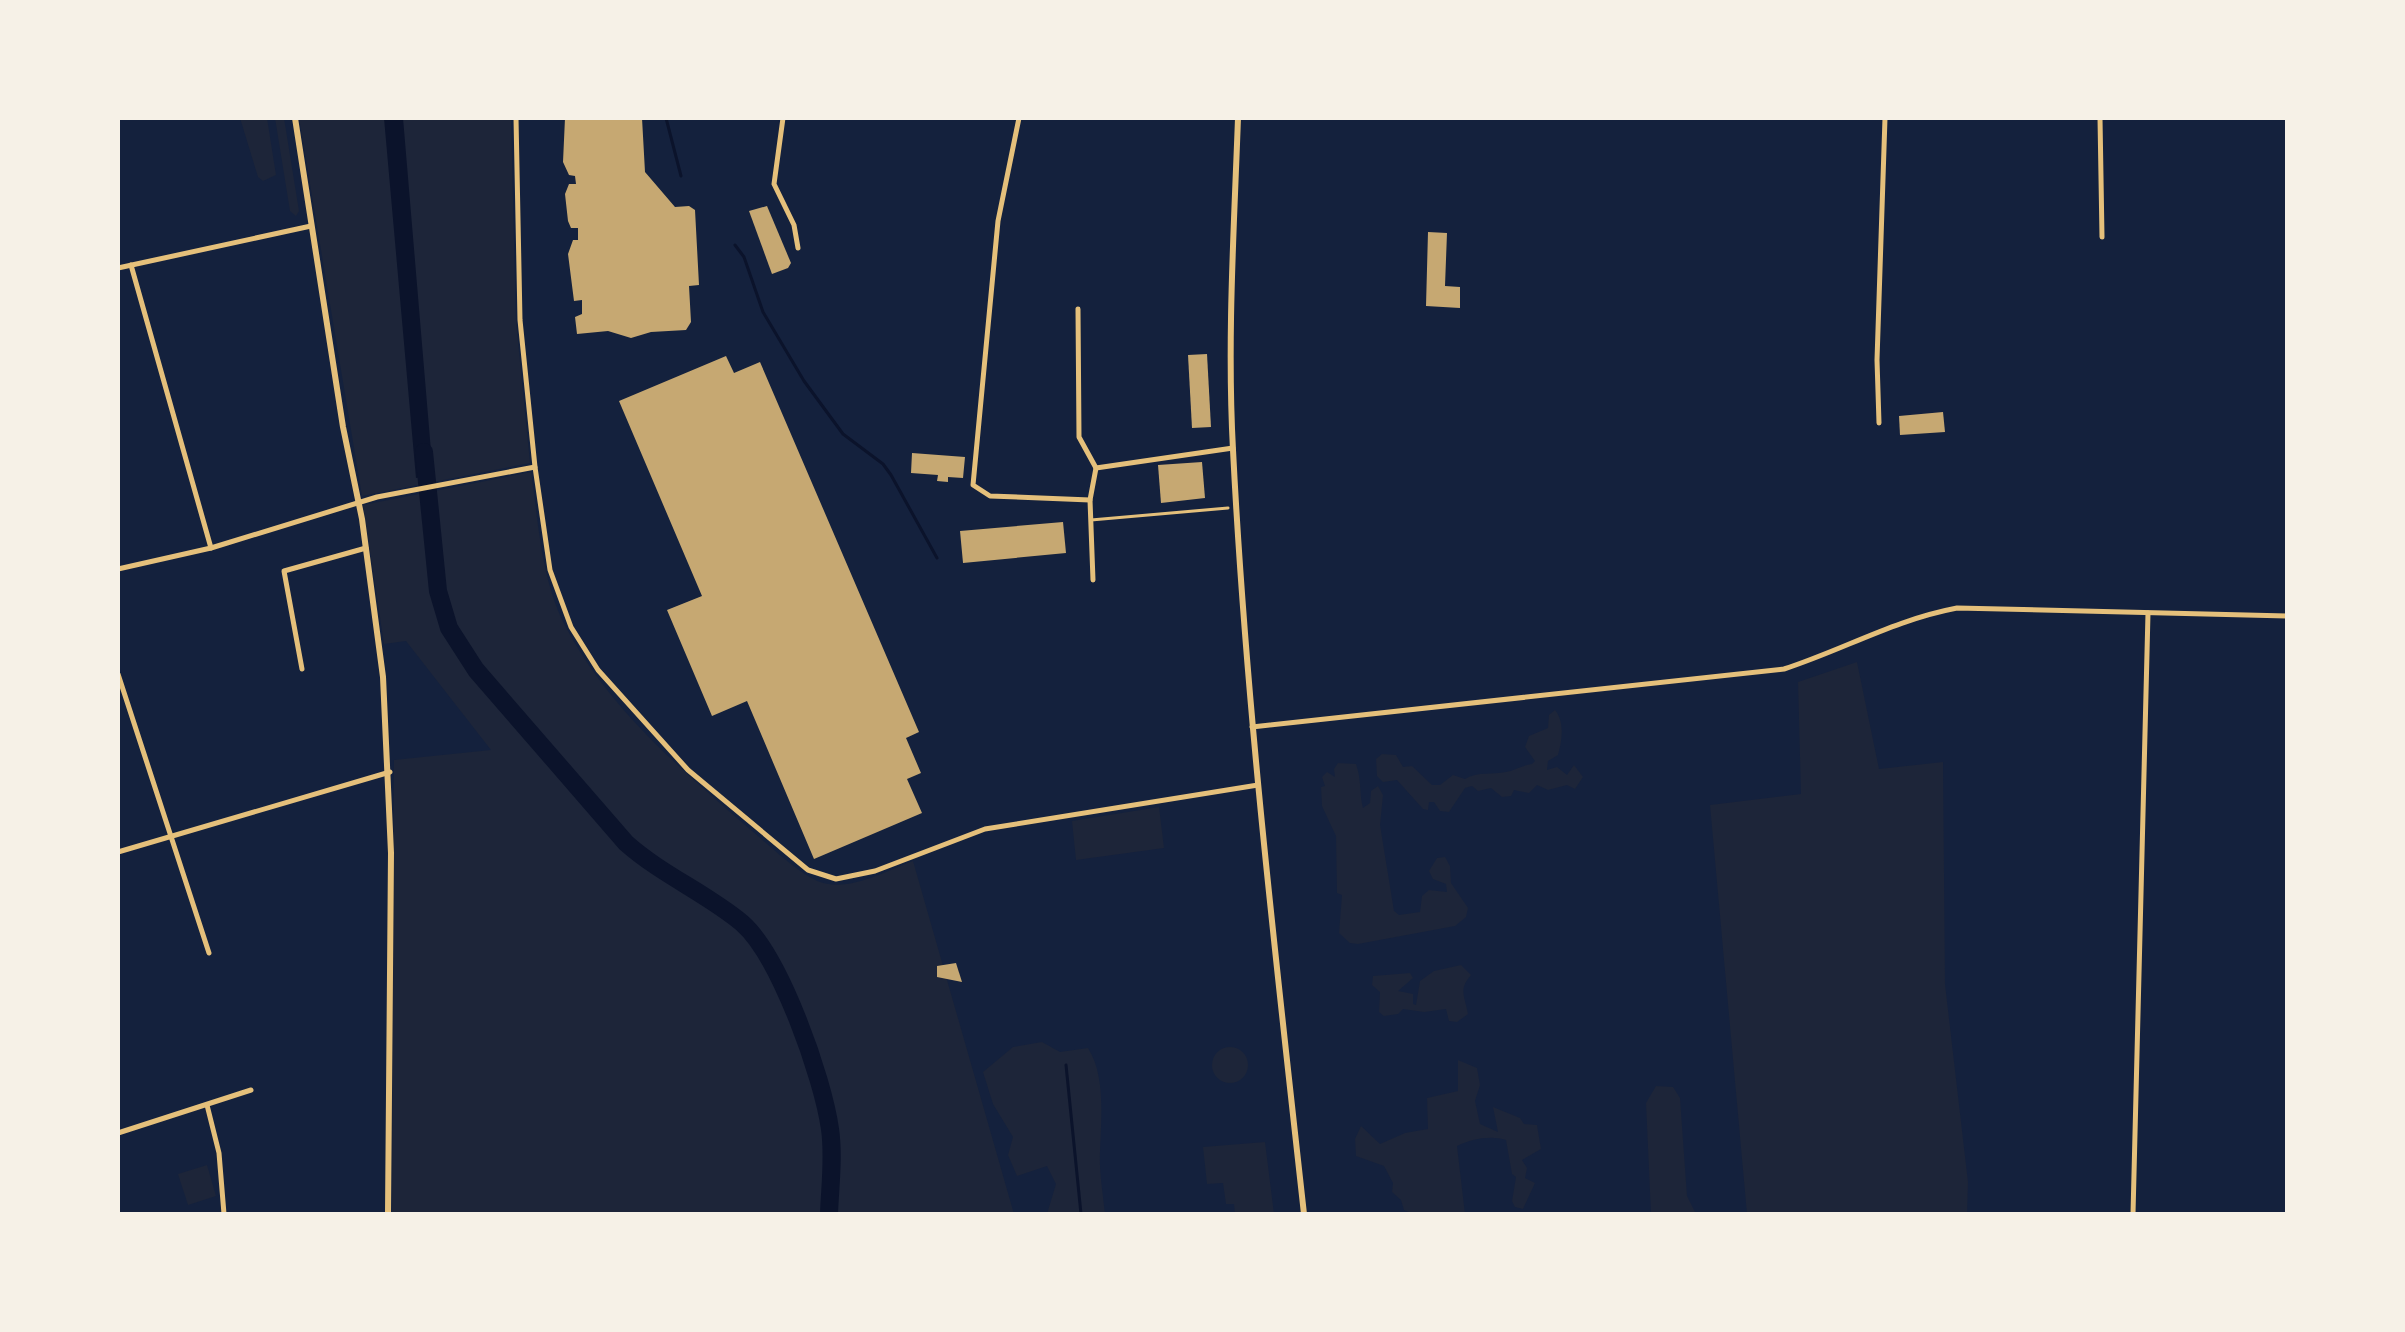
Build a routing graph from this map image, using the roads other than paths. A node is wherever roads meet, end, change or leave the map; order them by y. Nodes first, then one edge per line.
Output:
1 (295, 118) edge
2 (516, 118) edge
3 (783, 118) edge
4 (1019, 118) edge
5 (1238, 118) edge
6 (1885, 118) edge
7 (2100, 118) edge
8 (311, 226) junction
9 (2102, 237) dead end
10 (798, 248) dead end
11 (131, 265) junction
12 (118, 268) edge
13 (1078, 309) dead end
14 (1879, 423) dead end
15 (1233, 448) junction
16 (535, 467) junction
17 (1096, 468) junction
18 (1090, 500) junction
19 (358, 502) junction
20 (1228, 508) dead end
21 (1091, 520) junction
22 (211, 548) junction
23 (366, 548) junction
24 (118, 569) edge
25 (1093, 580) dead end
26 (2148, 613) junction
27 (2287, 616) edge
28 (302, 669) dead end
29 (118, 674) edge
30 (1252, 727) junction
31 (390, 772) junction
32 (1258, 785) junction
33 (170, 835) junction
34 (118, 852) edge
35 (209, 953) dead end
36 (251, 1090) dead end
37 (207, 1105) junction
38 (118, 1133) edge
39 (224, 1214) edge
40 (388, 1214) edge
41 (1304, 1214) edge
42 (2133, 1214) edge

1 - 8 street
2 - 16 street
3 - 10 street
4 - 18 street
5 - 15 street
6 - 14 street
7 - 9 street
8 - 11 street
8 - 19 street
11 - 12 street
11 - 22 street
13 - 17 street
15 - 17 street
15 - 30 street
16 - 19 street
16 - 32 street
17 - 18 street
18 - 21 street
19 - 22 street
19 - 23 street
20 - 21 street
21 - 25 street
22 - 24 street
23 - 28 street
23 - 31 street
26 - 27 street
26 - 30 street
26 - 42 street
29 - 33 street
30 - 32 street
31 - 33 street
31 - 40 street
32 - 41 street
33 - 34 street
33 - 35 street
36 - 37 street
37 - 38 street
37 - 39 street

